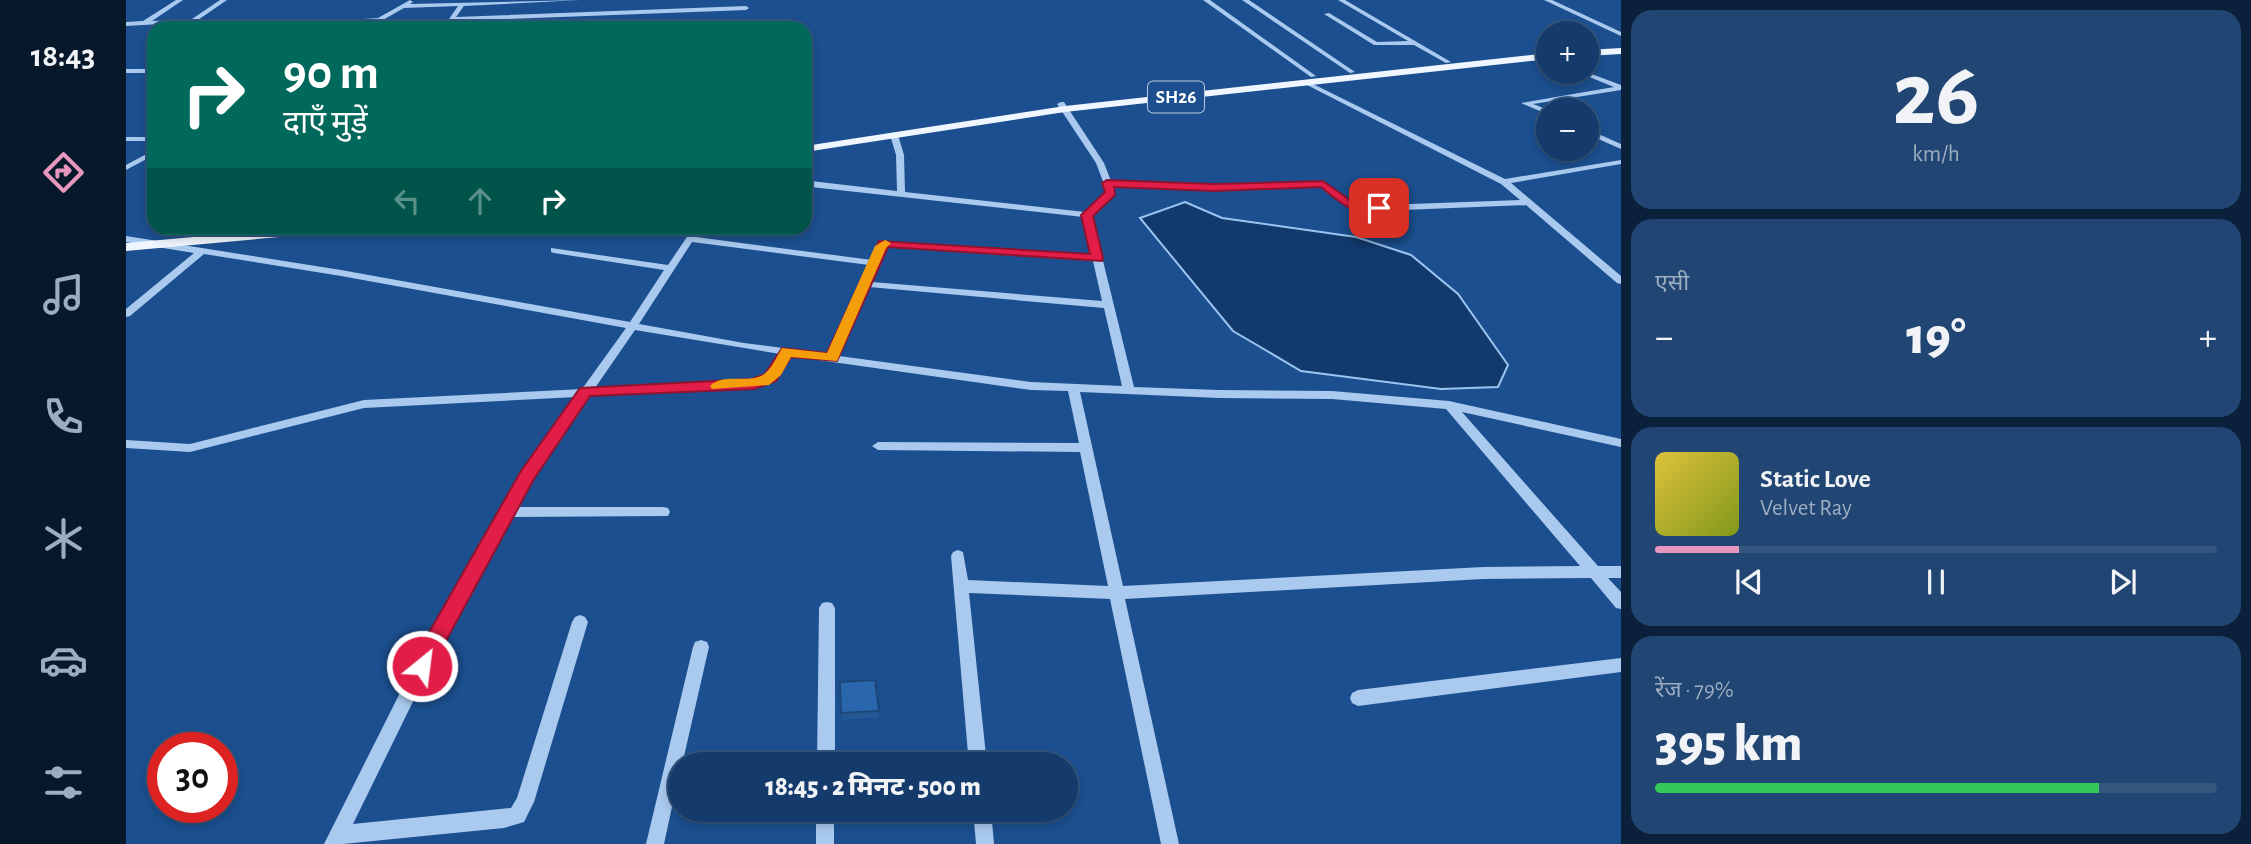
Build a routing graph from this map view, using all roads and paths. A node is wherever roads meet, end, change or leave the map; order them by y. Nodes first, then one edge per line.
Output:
1 (180, 0) edge
2 (224, 0) edge
3 (413, 0) edge
4 (578, 0) edge
5 (1206, 0) edge
6 (1245, 0) edge
7 (1341, 0) edge
8 (1547, 0) edge
9 (462, 4) junction
10 (403, 6) junction
11 (746, 8) dead end
12 (1327, 14) dead end
13 (379, 20) joint
14 (178, 21) edge
15 (365, 21) edge
16 (142, 23) junction
17 (147, 23) edge
18 (126, 24) edge
19 (126, 32) edge
20 (1415, 43) junction
21 (1620, 43) edge
22 (1599, 45) edge
23 (1599, 49) edge
24 (1536, 57) edge
25 (1536, 57) edge
26 (1448, 62) junction
27 (126, 71) edge
28 (147, 71) edge
29 (1352, 72) junction
30 (1599, 79) edge
31 (1310, 80) junction
32 (1621, 88) edge
33 (1557, 98) edge
34 (1536, 101) edge
35 (1063, 107) junction
36 (1536, 108) edge
37 (894, 135) junction
38 (1599, 137) edge
39 (126, 139) edge
40 (147, 139) edge
41 (812, 141) edge
42 (1621, 147) edge
43 (812, 148) edge
44 (147, 156) edge
45 (1621, 162) edge
46 (126, 168) edge
47 (1504, 182) junction
48 (1107, 183) junction
49 (812, 184) edge
50 (901, 195) junction
51 (1528, 202) junction
52 (1087, 215) junction
53 (179, 235) edge
54 (257, 235) edge
55 (692, 235) edge
56 (126, 239) edge
57 (689, 239) junction
58 (157, 244) junction
59 (126, 247) edge
60 (555, 250) dead end
61 (201, 252) junction
62 (1097, 258) junction
63 (874, 263) junction
64 (669, 268) junction
65 (1621, 281) edge
66 (864, 284) junction
67 (1108, 305) junction
68 (129, 309) edge
69 (634, 324) junction
70 (787, 352) junction
71 (832, 358) junction
72 (1073, 388) junction
73 (586, 391) junction
74 (1129, 391) junction
75 (1449, 405) junction
76 (1621, 443) edge
77 (126, 444) edge
78 (878, 446) dead end
79 (1085, 447) junction
80 (507, 512) junction
81 (663, 512) dead end
82 (958, 555) dead end
83 (1593, 572) junction
84 (1621, 572) edge
85 (961, 586) junction
86 (1116, 593) junction
87 (1621, 603) edge
88 (827, 608) dead end
89 (580, 622) dead end
90 (701, 647) dead end
91 (1621, 665) edge
92 (1358, 698) dead end
93 (826, 752) edge
94 (977, 752) edge
95 (825, 822) edge
96 (983, 822) edge
97 (335, 840) edge
98 (655, 844) edge
99 (825, 844) edge
100 (985, 844) edge
101 (1170, 844) edge

1 - 16 street
2 - 14 street
3 - 10 street
4 - 9 street
5 - 31 street
6 - 29 street
7 - 20 street
8 - 21 street
9 - 10 street
9 - 11 street
10 - 13 street
12 - 20 street
13 - 15 street
16 - 17 street
16 - 18 street
16 - 19 street
20 - 26 street
21 - 22 main road
21 - 23 main road
24 - 31 main road, SH26
25 - 26 main road, SH26
26 - 29 main road, SH26
27 - 28 street
29 - 31 main road, SH26
30 - 32 street
31 - 35 main road, SH26
31 - 47 street
32 - 33 street
34 - 36 street
35 - 37 main road, SH26
35 - 41 main road, SH26
35 - 48 street
37 - 43 main road, SH26
37 - 50 street
38 - 42 street
39 - 40 street
44 - 46 street
45 - 47 street
47 - 51 street
48 - 51 street
48 - 52 street
49 - 50 street
50 - 52 street
51 - 65 street
52 - 62 street
53 - 56 main road
54 - 58 main road
55 - 57 street
56 - 58 street
57 - 63 street
57 - 64 street
58 - 59 main road
58 - 61 street
60 - 64 street
61 - 68 street
61 - 69 street
62 - 63 street
62 - 67 street
63 - 66 street
64 - 69 street
66 - 67 street
66 - 71 street
67 - 74 street
69 - 70 street
69 - 73 street
70 - 71 street
70 - 73 street
71 - 72 street
72 - 74 street
72 - 79 street
73 - 77 street
73 - 80 street
74 - 75 street
75 - 76 street
75 - 83 street
78 - 79 street
79 - 86 street
80 - 81 street
80 - 97 street
82 - 85 street
83 - 84 street
83 - 86 street
83 - 87 street
85 - 86 street
85 - 94 street
86 - 101 street
88 - 93 street
89 - 97 street
90 - 98 street
91 - 92 street
95 - 99 street
96 - 100 street

